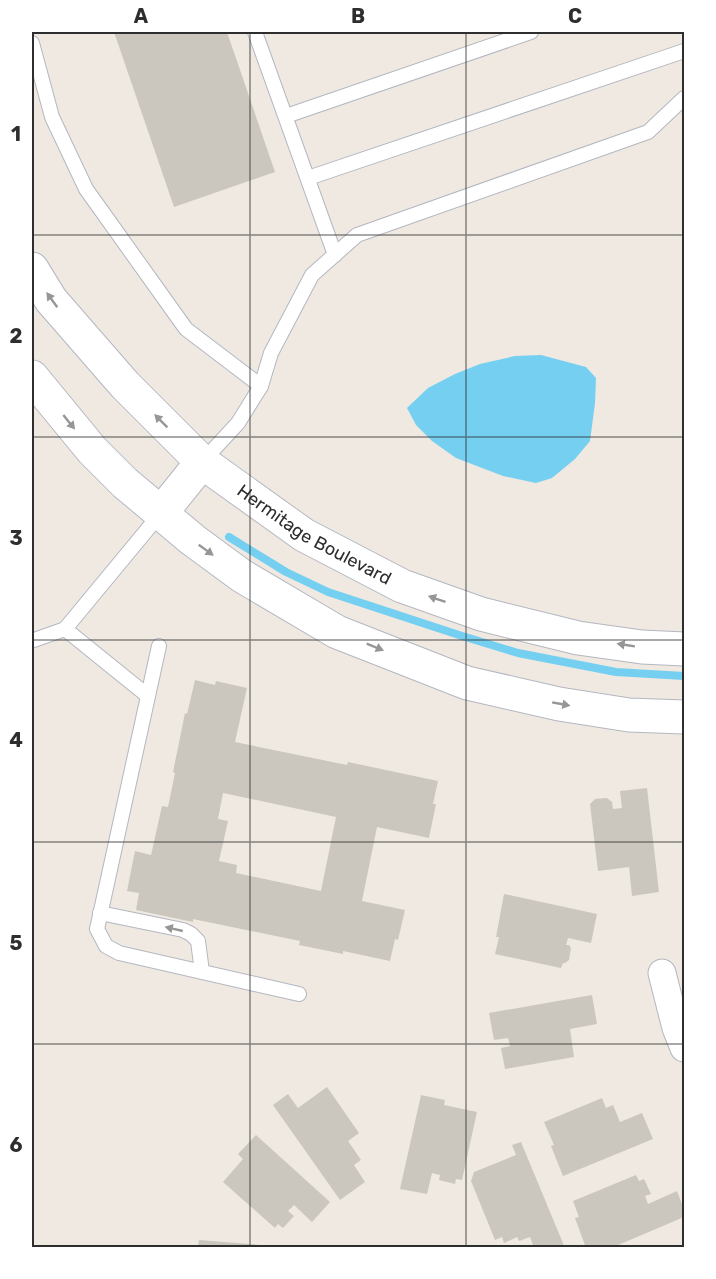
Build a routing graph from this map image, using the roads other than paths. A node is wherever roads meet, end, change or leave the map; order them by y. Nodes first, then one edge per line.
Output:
1 (255, 32) edge
2 (531, 32) edge
3 (32, 43) edge
4 (684, 51) edge
5 (684, 98) edge
6 (286, 116) junction
7 (308, 178) junction
8 (335, 255) junction
9 (32, 269) edge
10 (32, 377) edge
11 (261, 386) junction
12 (202, 462) junction
13 (161, 513) junction
14 (65, 629) junction
15 (32, 640) edge
16 (159, 646) dead end
17 (684, 649) edge
18 (148, 696) junction
19 (684, 717) edge
20 (100, 913) junction
21 (202, 972) junction
22 (662, 973) dead end
23 (299, 994) dead end
24 (684, 1048) edge

1 - 6 lane
2 - 6 lane
3 - 11 lane
4 - 7 lane
5 - 8 lane
6 - 7 lane
7 - 8 lane
8 - 11 lane
12 -> 9 street, Hermitage Boulevard
10 -> 13 street
11 - 12 lane
12 - 13 street
17 -> 12 street, Hermitage Boulevard
13 - 14 lane
13 -> 19 street
14 - 15 lane
14 - 18 lane
16 - 18 lane
18 - 20 lane
21 -> 20 lane
20 - 21 lane
21 - 23 lane
22 - 24 street

